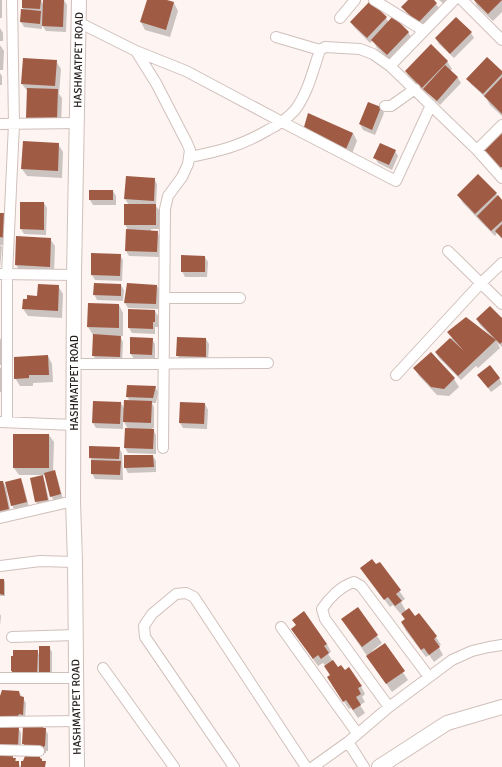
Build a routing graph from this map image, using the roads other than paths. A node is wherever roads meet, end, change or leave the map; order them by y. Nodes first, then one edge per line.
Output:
1 (12, 0) edge
2 (79, 0) edge
3 (355, 0) edge
4 (374, 0) edge
5 (454, 0) edge
6 (462, 0) edge
7 (340, 18) dead end
8 (78, 22) junction
9 (424, 31) junction
10 (276, 37) dead end
11 (502, 40) edge
12 (320, 50) junction
13 (136, 51) junction
14 (390, 66) junction
15 (415, 89) junction
16 (432, 105) junction
17 (386, 106) dead end
18 (282, 122) junction
19 (77, 123) junction
20 (0, 124) edge
21 (14, 124) junction
22 (502, 125) edge
23 (477, 150) junction
24 (190, 157) junction
25 (502, 178) edge
26 (448, 251) dead end
27 (502, 263) edge
28 (4, 275) edge
29 (74, 275) junction
30 (481, 283) junction
31 (165, 298) junction
32 (240, 298) dead end
33 (502, 304) edge
34 (163, 363) junction
35 (268, 363) dead end
36 (74, 364) junction
37 (396, 375) dead end
38 (4, 422) edge
39 (74, 425) junction
40 (163, 448) dead end
41 (73, 501) junction
42 (0, 518) edge
43 (75, 562) junction
44 (0, 566) edge
45 (281, 627) dead end
46 (76, 635) junction
47 (12, 637) dead end
48 (502, 645) edge
49 (103, 668) dead end
50 (429, 677) junction
51 (0, 678) edge
52 (76, 678) junction
53 (389, 707) junction
54 (502, 707) edge
55 (77, 721) junction
56 (0, 722) edge
57 (357, 733) junction
58 (348, 742) junction
59 (0, 750) edge
60 (39, 751) dead end
61 (77, 767) edge
62 (174, 767) edge
63 (234, 767) edge
64 (306, 767) edge
65 (313, 767) edge
66 (364, 767) edge
67 (379, 767) edge

1 - 21 street
2 - 8 main road, HASHMATPET ROAD
3 - 7 street
4 - 9 street
5 - 9 street
6 - 11 street
8 - 13 street
8 - 19 main road, HASHMATPET ROAD
9 - 14 street
10 - 12 street
12 - 14 street
12 - 18 street
13 - 18 street
13 - 24 street
14 - 15 street
15 - 16 street
15 - 17 street
16 - 18 street
16 - 23 street
18 - 24 street
19 - 21 street
19 - 29 main road, HASHMATPET ROAD
20 - 21 street
21 - 28 street
22 - 23 street
23 - 25 street
24 - 31 street
26 - 30 street
27 - 30 street
28 - 29 street
28 - 38 street
29 - 36 main road, HASHMATPET ROAD
30 - 33 street
30 - 37 street
31 - 32 street
31 - 34 street
34 - 35 street
34 - 36 street
34 - 40 street
36 - 39 main road, HASHMATPET ROAD
38 - 39 street
39 - 41 main road, HASHMATPET ROAD
41 - 42 street
41 - 43 main road, HASHMATPET ROAD
43 - 44 street
43 - 46 main road, HASHMATPET ROAD
45 - 57 street
46 - 47 street
46 - 52 main road, HASHMATPET ROAD
48 - 50 street
49 - 62 street
50 - 53 street
50 - 53 street
51 - 52 street
52 - 55 main road, HASHMATPET ROAD
53 - 57 street
54 - 67 main road
55 - 56 street
55 - 61 main road, HASHMATPET ROAD
57 - 58 street
58 - 65 street
58 - 66 street
59 - 60 street
63 - 64 street

